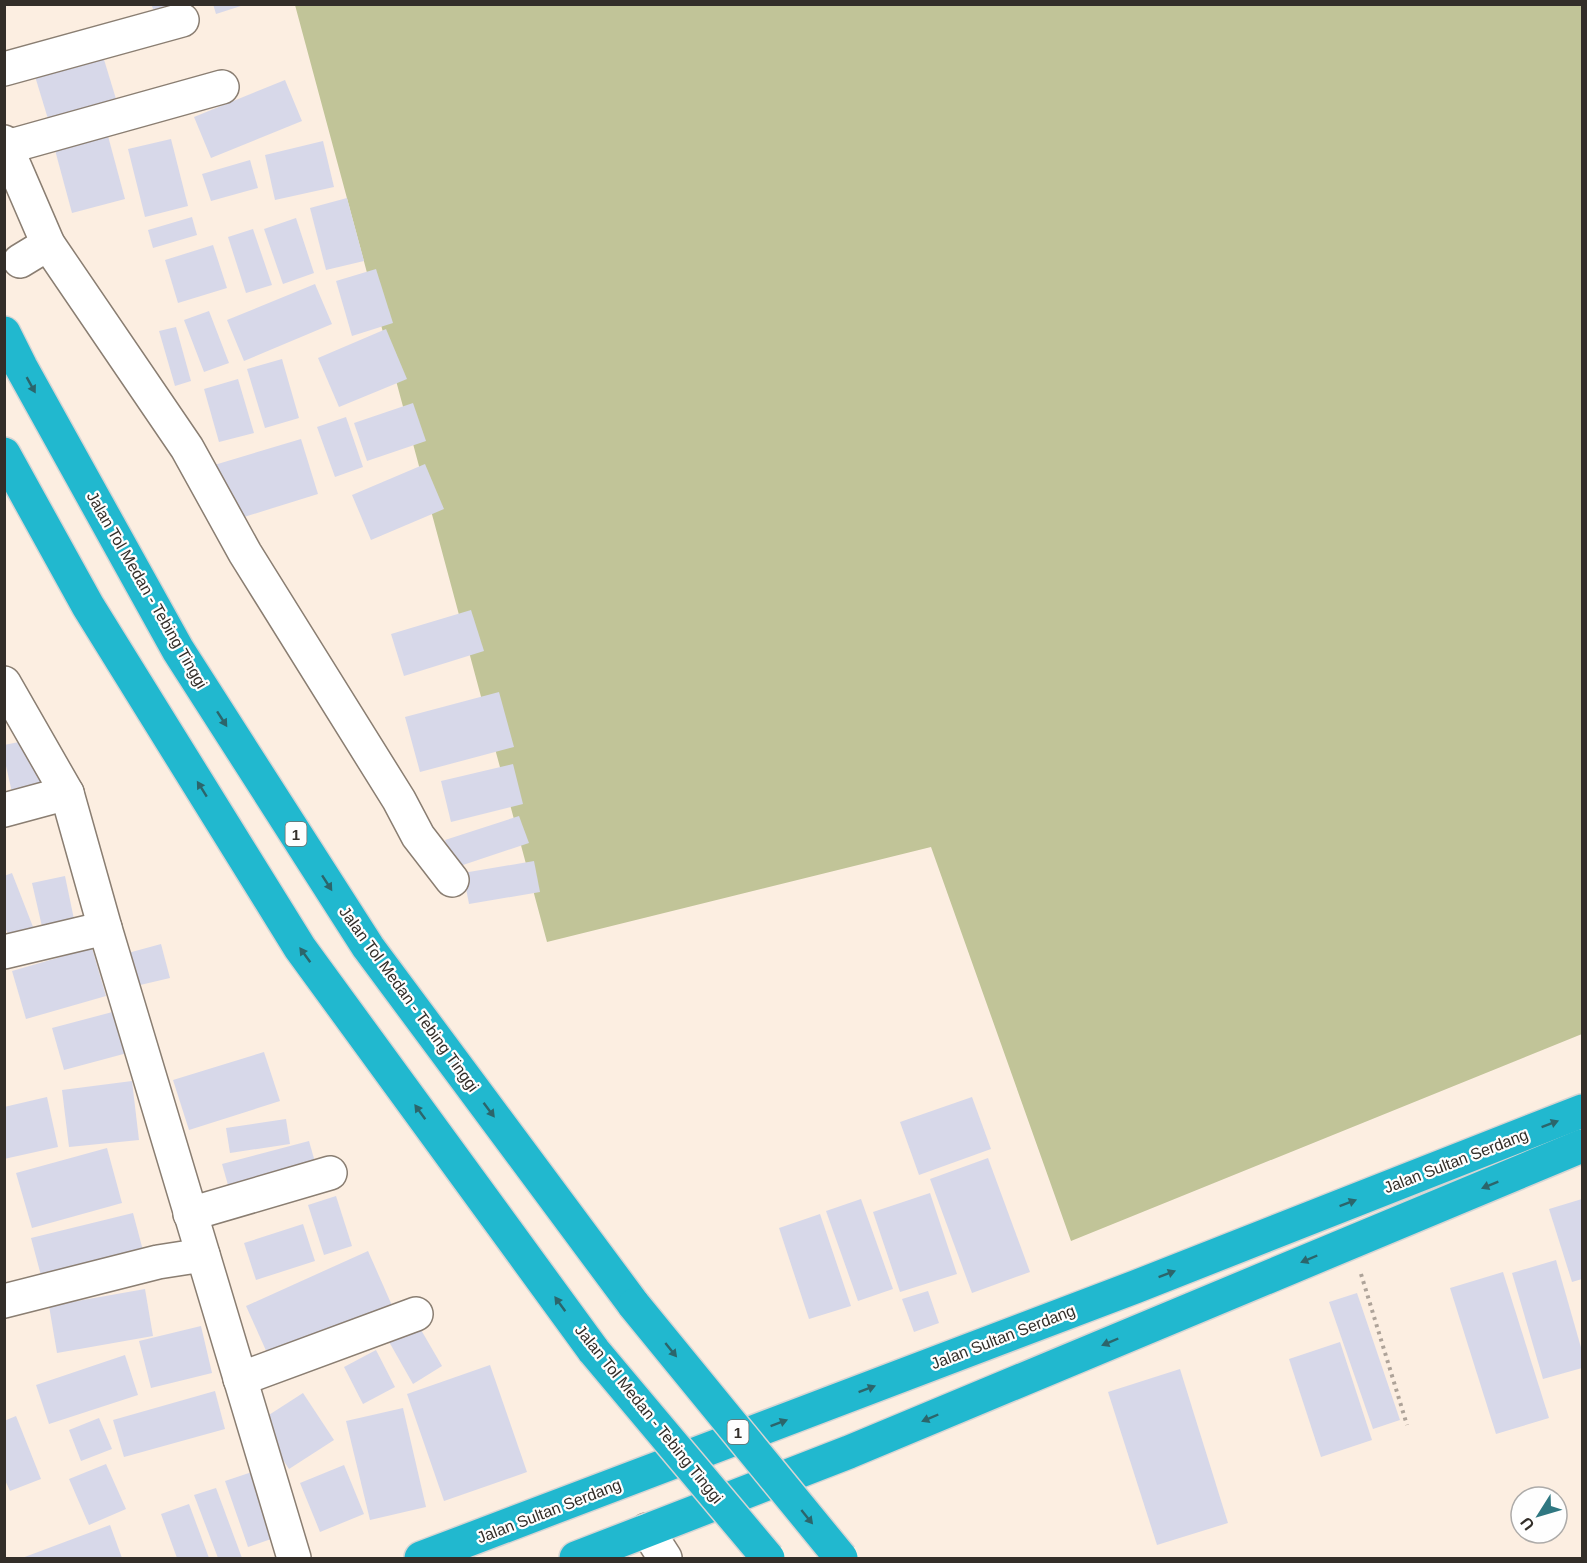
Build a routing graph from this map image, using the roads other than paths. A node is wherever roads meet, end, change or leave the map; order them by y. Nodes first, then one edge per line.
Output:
1 (182, 20) dead end
2 (4, 69) edge
3 (222, 87) dead end
4 (6, 145) edge
5 (48, 244) junction
6 (20, 261) dead end
7 (4, 333) edge
8 (4, 454) edge
9 (4, 683) edge
10 (17, 727) edge
11 (67, 793) junction
12 (4, 810) edge
13 (452, 880) dead end
14 (105, 928) junction
15 (4, 952) edge
16 (1582, 1111) edge
17 (1582, 1149) edge
18 (330, 1173) dead end
19 (190, 1214) junction
20 (203, 1256) junction
21 (1135, 1287) junction
22 (4, 1301) edge
23 (416, 1314) dead end
24 (1149, 1326) junction
25 (240, 1379) junction
26 (647, 1530) junction
27 (294, 1558) edge
28 (422, 1558) edge
29 (576, 1558) edge
30 (665, 1558) edge
31 (768, 1558) edge
32 (841, 1558) edge

1 - 2 street
3 - 4 street
4 - 5 street
5 - 6 street
5 - 13 street
7 -> 32 highway, Jalan Tol Medan - Tebing Tinggi / 1, bridge
31 -> 8 highway, Jalan Tol Medan - Tebing Tinggi, bridge
9 - 10 street
10 - 11 street
11 - 12 street
11 - 14 street
14 - 15 street
14 - 19 street
21 -> 16 highway, Jalan Sultan Serdang
17 -> 24 highway, Jalan Sultan Serdang
18 - 19 street
19 - 20 street
20 - 22 street
20 - 25 street
21 - 24 highway
28 -> 21 highway, Jalan Sultan Serdang
23 - 25 street
24 -> 26 highway, Jalan Sultan Serdang
25 - 27 street
26 - 29 highway, Jalan Sultan Serdang
26 - 30 street

